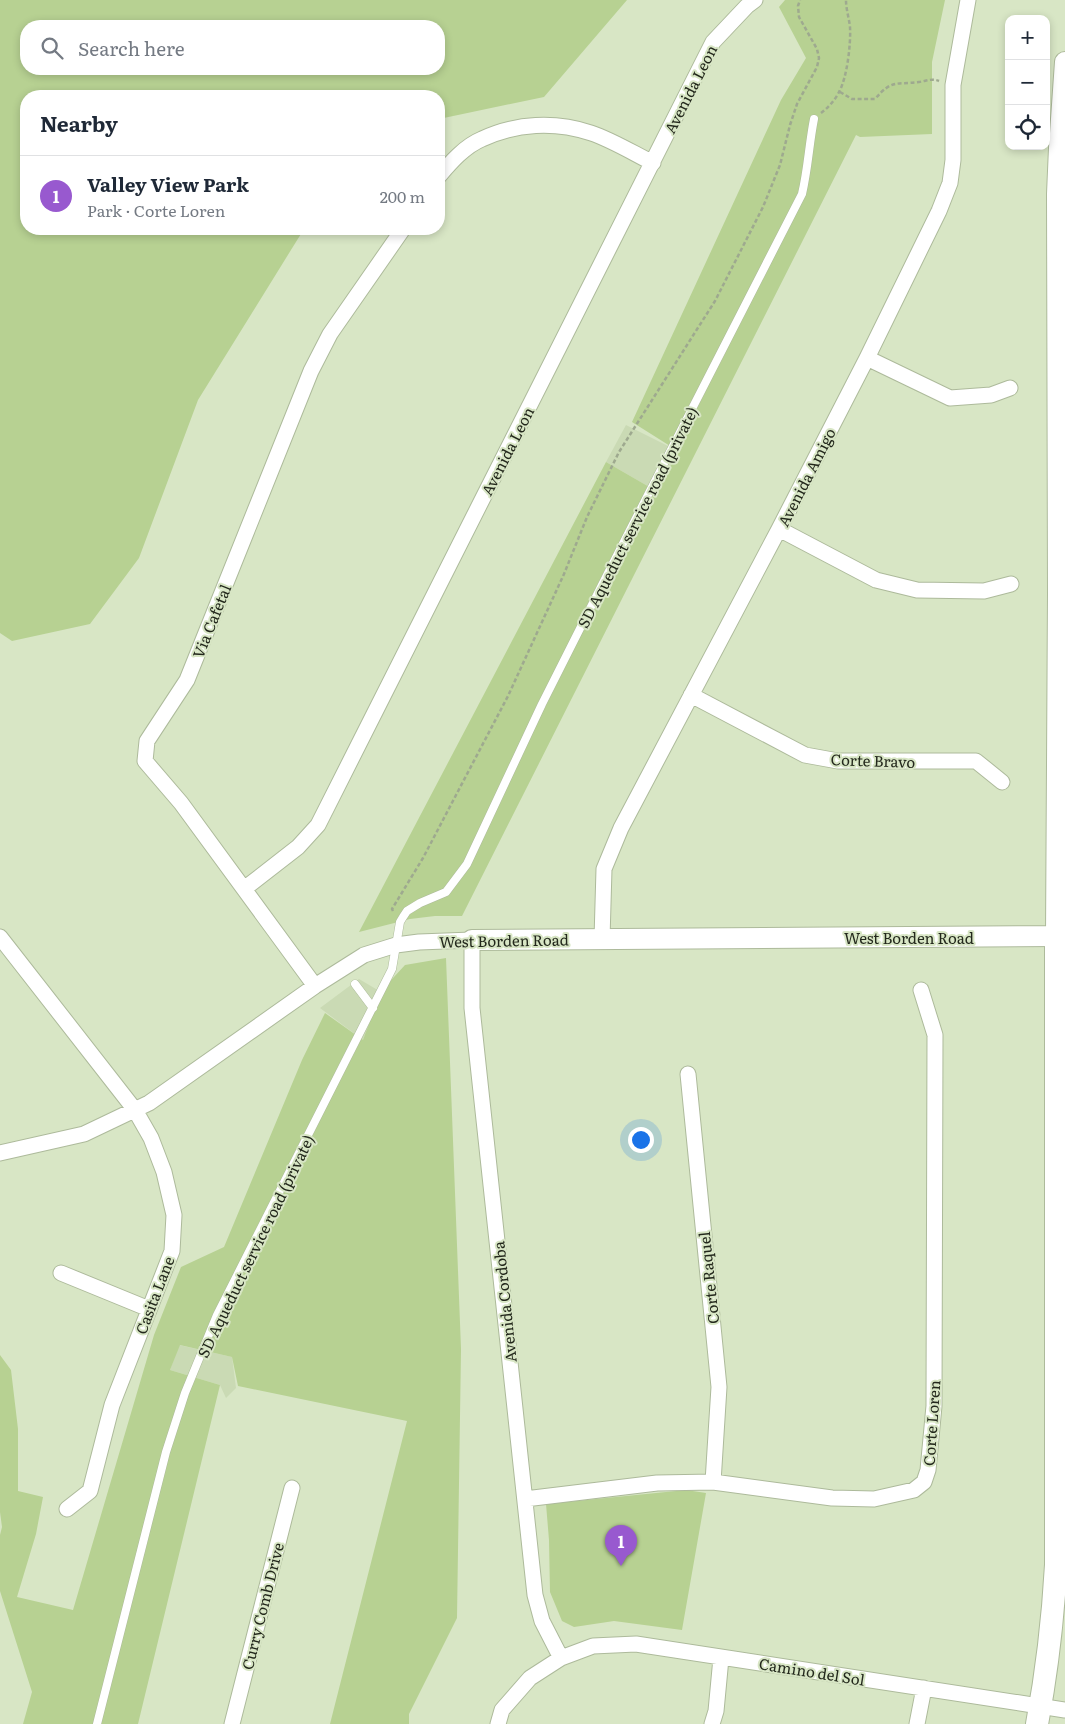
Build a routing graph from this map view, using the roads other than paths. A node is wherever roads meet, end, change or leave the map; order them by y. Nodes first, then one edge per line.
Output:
1 (755, 0) edge
2 (968, 0) edge
3 (1065, 62) edge
4 (814, 119) road end
5 (653, 163) junction
6 (445, 169) edge
7 (398, 235) edge
8 (1061, 298) edge
9 (867, 358) junction
10 (1010, 388) dead end
11 (779, 528) junction
12 (1011, 584) dead end
13 (692, 695) junction
14 (1002, 782) dead end
15 (244, 889) junction
16 (1061, 936) edge
17 (0, 937) edge
18 (602, 939) junction
19 (472, 940) junction
20 (396, 945) junction
21 (355, 984) dead end
22 (315, 986) junction
23 (921, 990) dead end
24 (373, 1008) junction
25 (688, 1074) dead end
26 (135, 1110) junction
27 (0, 1153) edge
28 (61, 1273) dead end
29 (149, 1309) junction
30 (713, 1482) junction
31 (292, 1488) dead end
32 (525, 1499) junction
33 (67, 1509) dead end
34 (561, 1658) junction
35 (721, 1658) junction
36 (924, 1688) junction
37 (1065, 1710) edge
38 (1039, 1715) edge
39 (97, 1724) edge
40 (232, 1724) edge
41 (498, 1724) edge
42 (712, 1724) edge
43 (917, 1724) edge

1 - 5 street, Avenida Leon
2 - 9 street, Avenida Amigo
3 - 8 street
4 - 20 lane, SD Aqueduct service road (private)
5 - 6 street
5 - 15 street, Avenida Leon
7 - 15 street, Via Cafetal
8 - 16 street
9 - 10 street
9 - 11 street, Avenida Amigo
11 - 12 street
11 - 13 street, Avenida Amigo
13 - 14 street, Corte Bravo
13 - 18 street, Avenida Amigo
15 - 22 street, Via Cafetal
16 - 18 street, West Borden Road
16 - 38 main road
17 - 26 street, Casita Lane
18 - 19 street, West Borden Road
19 - 20 street, West Borden Road
19 - 32 street, Avenida Cordoba
20 - 22 street, West Borden Road
20 - 24 lane, SD Aqueduct service road (private)
21 - 24 lane
22 - 26 street, West Borden Road
23 - 30 street, Corte Loren
24 - 39 lane, SD Aqueduct service road (private)
25 - 30 street, Corte Raquel
26 - 27 street, West Borden Road
26 - 29 street, Casita Lane
28 - 29 street
29 - 33 street, Casita Lane
30 - 32 street, Corte Loren
31 - 40 street, Curry Comb Drive
32 - 34 street, Avenida Cordoba
34 - 35 street, Camino del Sol
34 - 41 street, Camino del Sol
35 - 36 street, Camino del Sol
35 - 42 street
36 - 38 street, Camino del Sol
36 - 43 street
37 - 38 street, Camino del Sol

